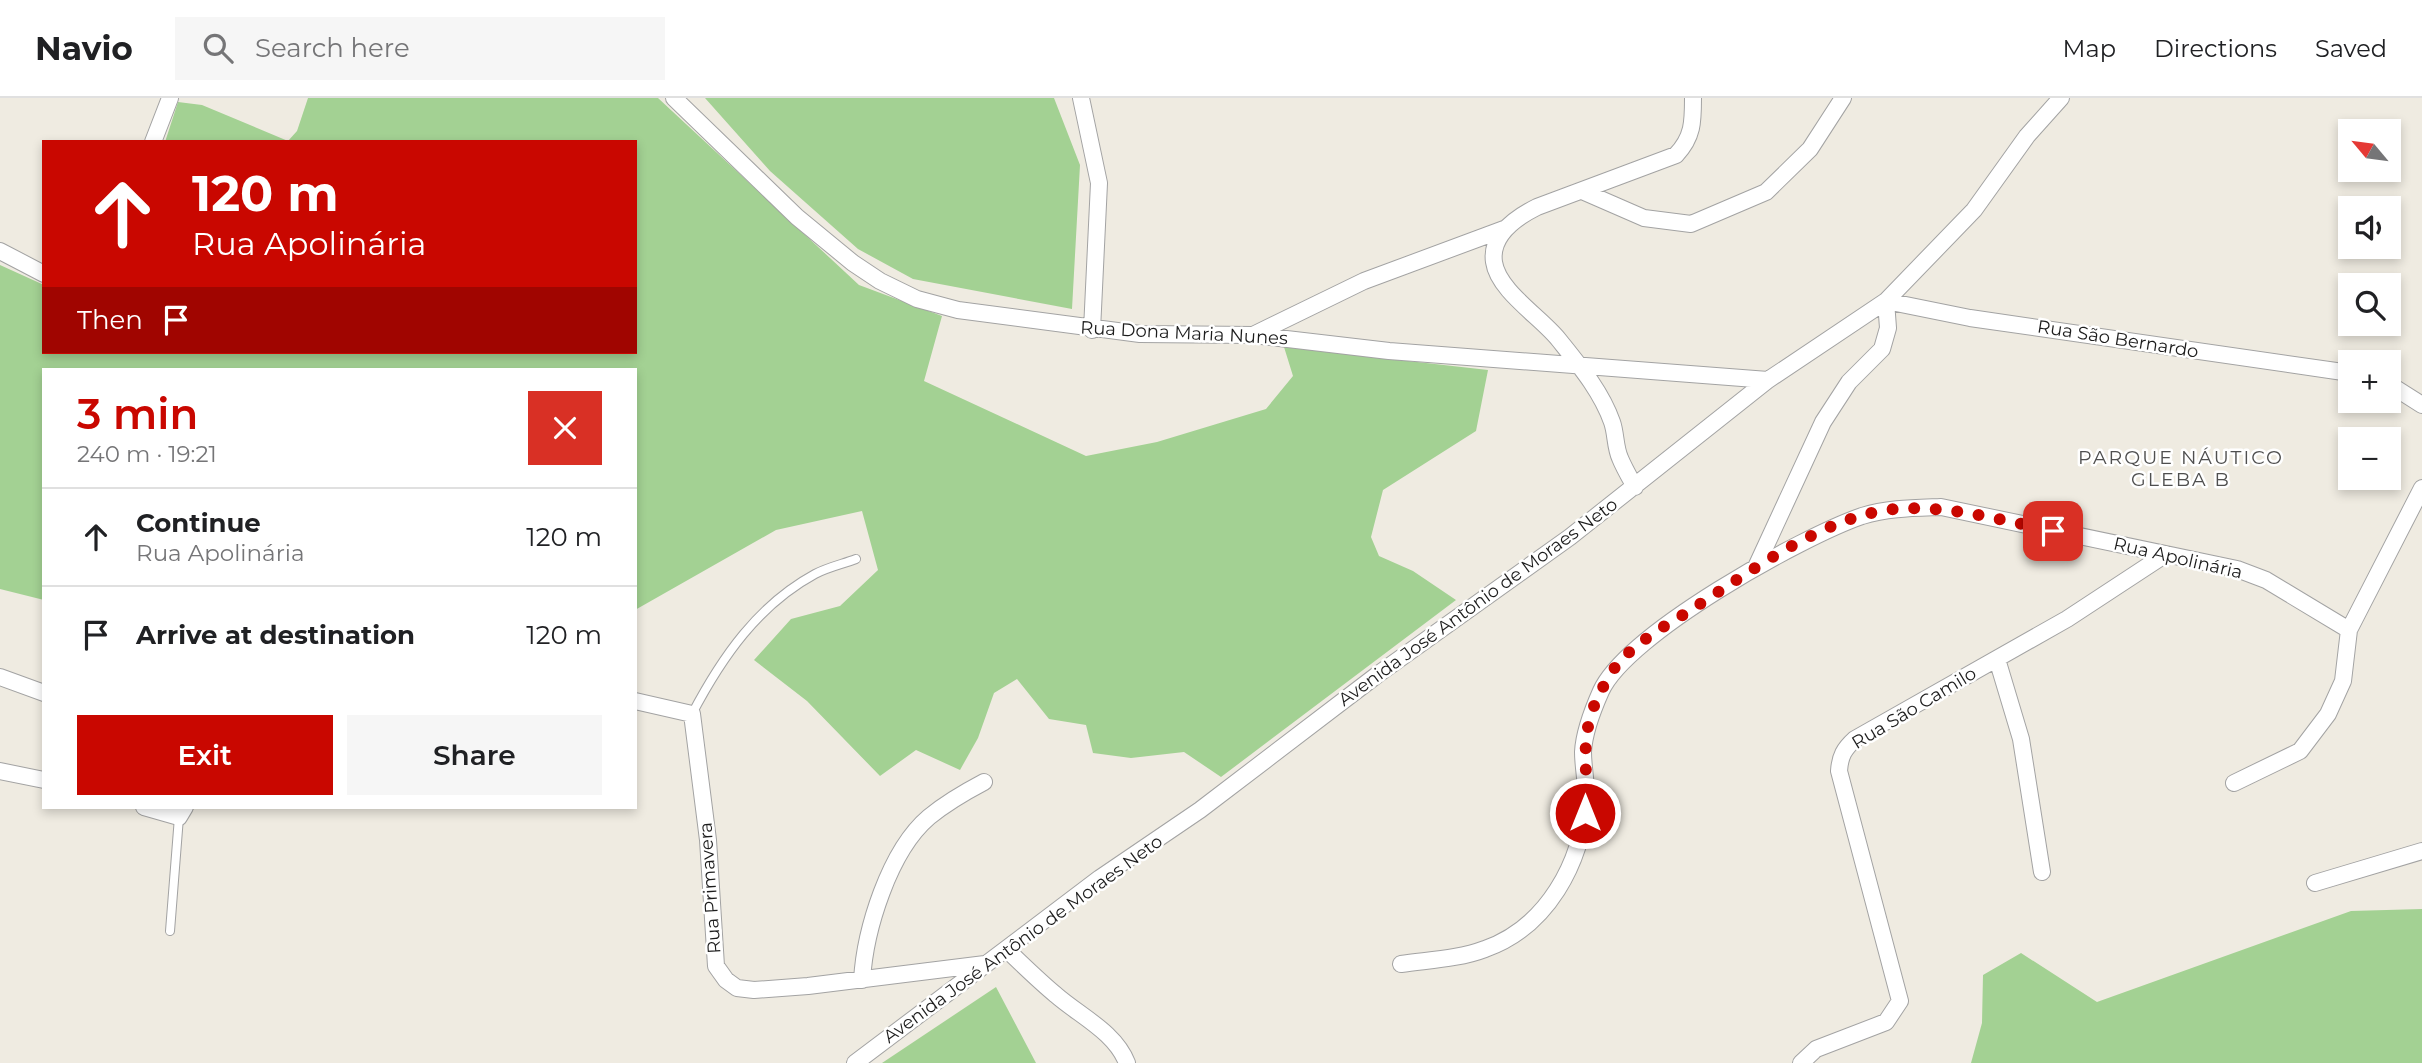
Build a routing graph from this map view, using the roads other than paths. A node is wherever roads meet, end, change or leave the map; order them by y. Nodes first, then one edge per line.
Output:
1 (170, 98) edge
2 (674, 98) edge
3 (1081, 98) edge
4 (1693, 98) edge
5 (1843, 98) edge
6 (2058, 101) edge
7 (154, 140) edge
8 (1582, 191) junction
9 (1504, 229) junction
10 (0, 251) edge
11 (42, 273) edge
12 (1886, 301) junction
13 (1092, 330) junction
14 (1253, 335) junction
15 (1579, 365) junction
16 (2338, 371) edge
17 (1768, 380) junction
18 (2401, 392) edge
19 (2422, 405) edge
20 (1635, 487) junction
21 (2422, 488) edge
22 (2166, 554) junction
23 (856, 559) dead end
24 (1756, 567) junction
25 (2349, 630) junction
26 (1997, 659) junction
27 (0, 677) edge
28 (42, 692) edge
29 (637, 701) edge
30 (692, 713) junction
31 (0, 771) edge
32 (42, 780) edge
33 (984, 782) dead end
34 (2234, 783) dead end
35 (159, 809) edge
36 (182, 812) edge
37 (2422, 851) edge
38 (2042, 872) dead end
39 (2315, 883) dead end
40 (170, 931) dead end
41 (1007, 950) junction
42 (986, 964) junction
43 (1401, 964) dead end
44 (862, 980) junction
45 (855, 1063) edge
46 (1127, 1063) edge
47 (1801, 1063) edge

1 - 7 street
2 - 13 street, Rua Dona Maria Nunes
3 - 13 street
4 - 8 street
5 - 8 street
6 - 12 street, Avenida José Antônio de Moraes Neto
8 - 9 street
9 - 14 street
9 - 15 street
10 - 11 street
12 - 16 street, Rua São Bernardo
12 - 17 street, Avenida José Antônio de Moraes Neto
12 - 24 street
13 - 14 street, Rua Dona Maria Nunes
14 - 15 street, Rua Dona Maria Nunes
15 - 17 street, Rua Dona Maria Nunes
15 - 20 street
17 - 20 street, Avenida José Antônio de Moraes Neto
18 - 19 street
20 - 41 street, Avenida José Antônio de Moraes Neto
21 - 25 street
22 - 24 street, Rua Apolinária
22 - 25 street, Rua Apolinária
22 - 26 street, Rua São Camilo
23 - 30 lane
24 - 43 street, Rua Apolinária
25 - 34 street
26 - 38 street
26 - 47 street, Rua São Camilo
27 - 28 street
29 - 30 street
30 - 44 street, Rua Primavera
31 - 32 street
33 - 44 street
35 - 36 street
36 - 40 lane
37 - 39 street
41 - 42 street, Avenida José Antônio de Moraes Neto
41 - 46 street
42 - 44 street, Rua Primavera
42 - 45 street, Avenida José Antônio de Moraes Neto

